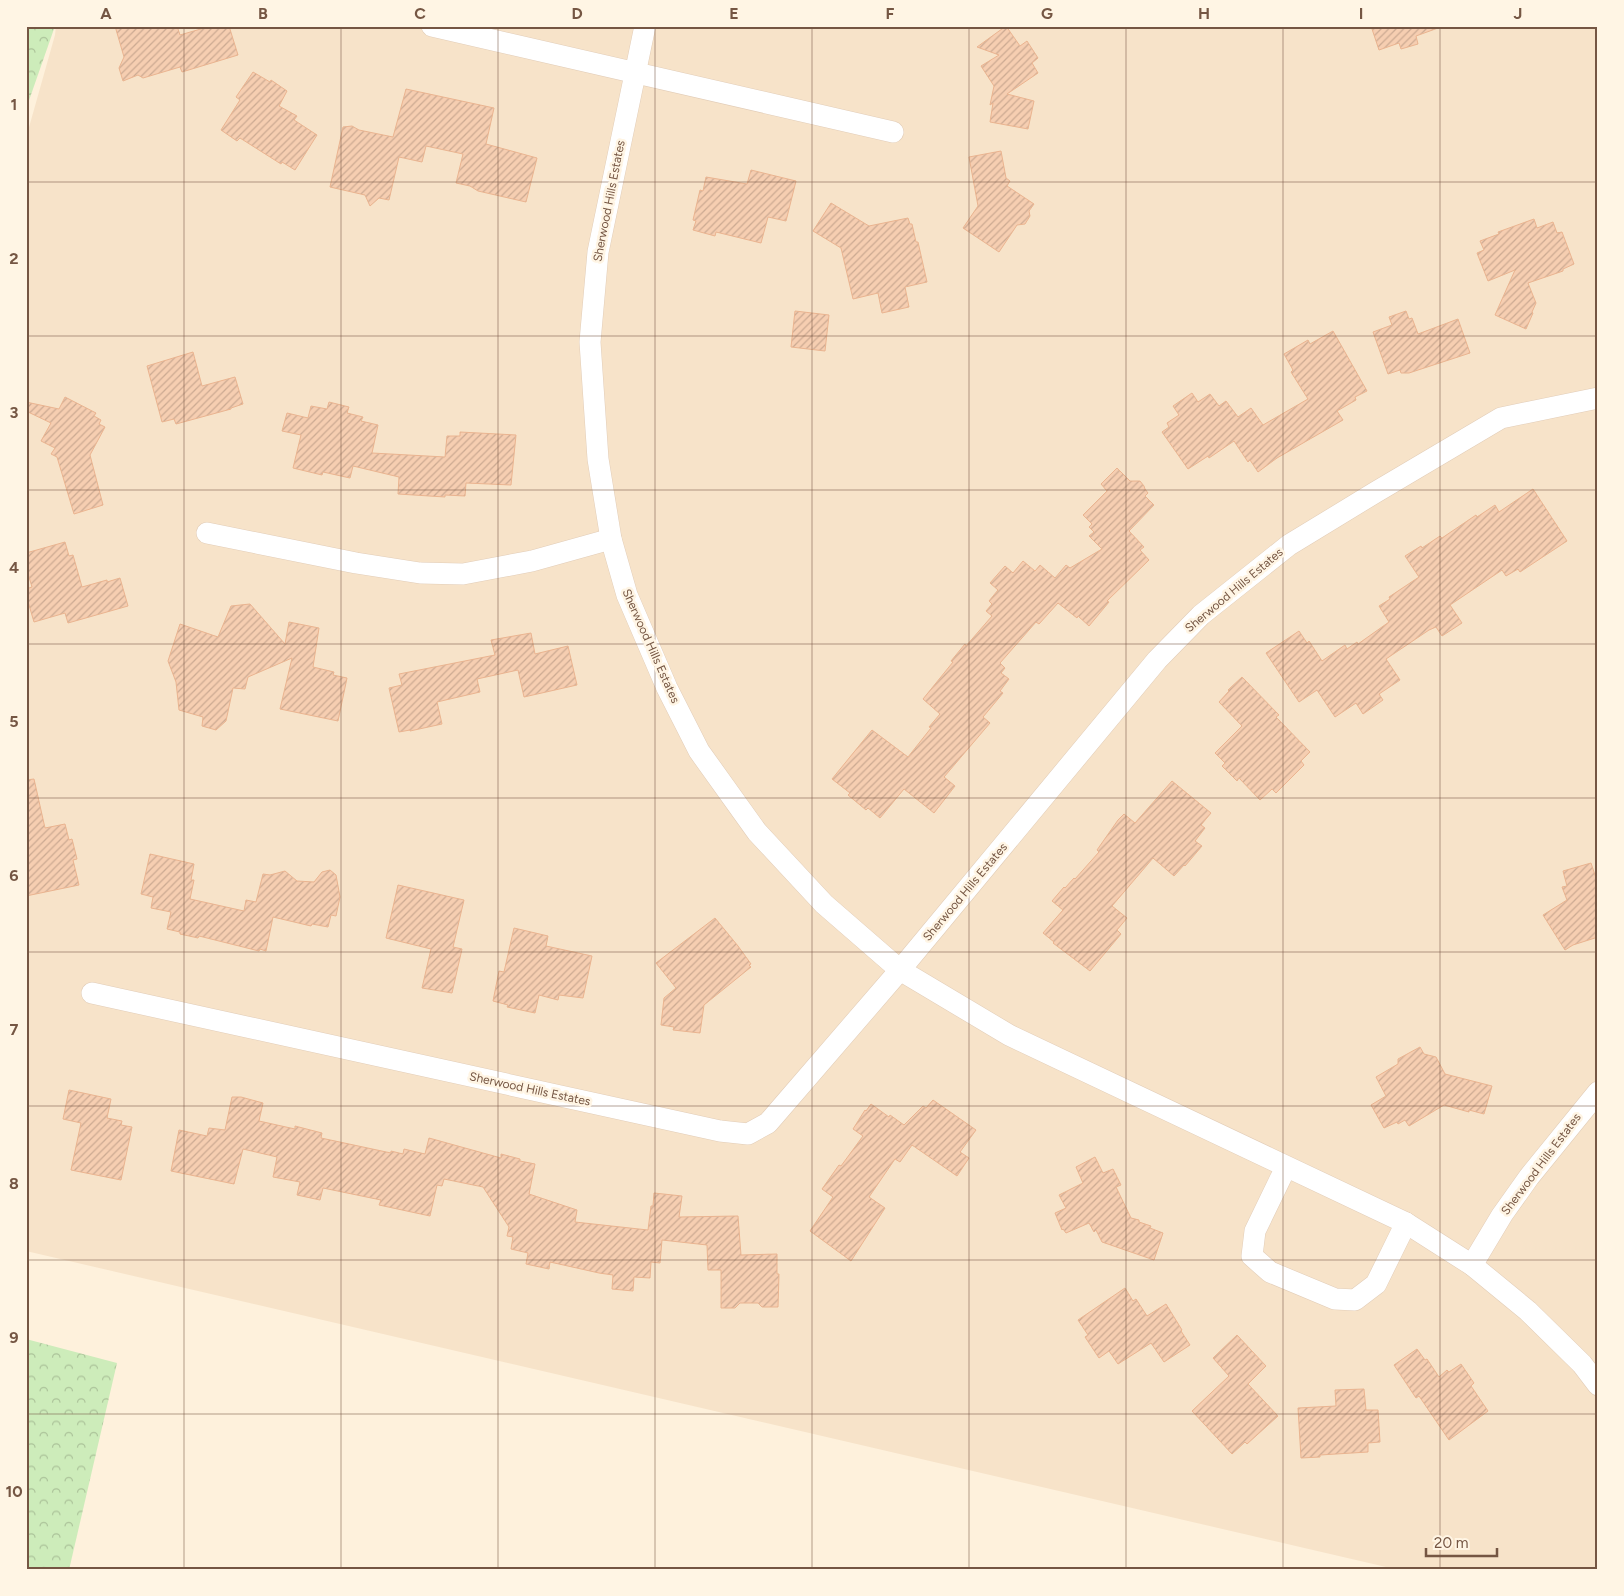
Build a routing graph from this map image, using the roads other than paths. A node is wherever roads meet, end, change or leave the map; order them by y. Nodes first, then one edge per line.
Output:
1 (432, 26) edge
2 (645, 26) edge
3 (635, 72) junction
4 (893, 132) dead end
5 (1598, 398) edge
6 (207, 533) dead end
7 (611, 539) junction
8 (900, 970) junction
9 (92, 993) dead end
10 (1598, 1092) edge
11 (1286, 1167) junction
12 (1406, 1224) junction
13 (1472, 1265) junction
14 (1598, 1385) edge

1 - 3 street
2 - 3 street, Sherwood Hills Estates
3 - 4 street
3 - 7 street, Sherwood Hills Estates
5 - 8 street, Sherwood Hills Estates
6 - 7 street
7 - 8 street, Sherwood Hills Estates
8 - 9 street, Sherwood Hills Estates
8 - 11 street, Sherwood Hills Estates
10 - 13 street, Sherwood Hills Estates
11 - 12 street, Sherwood Hills Estates
11 - 12 street
12 - 13 street, Sherwood Hills Estates
13 - 14 street, Sherwood Hills Estates

